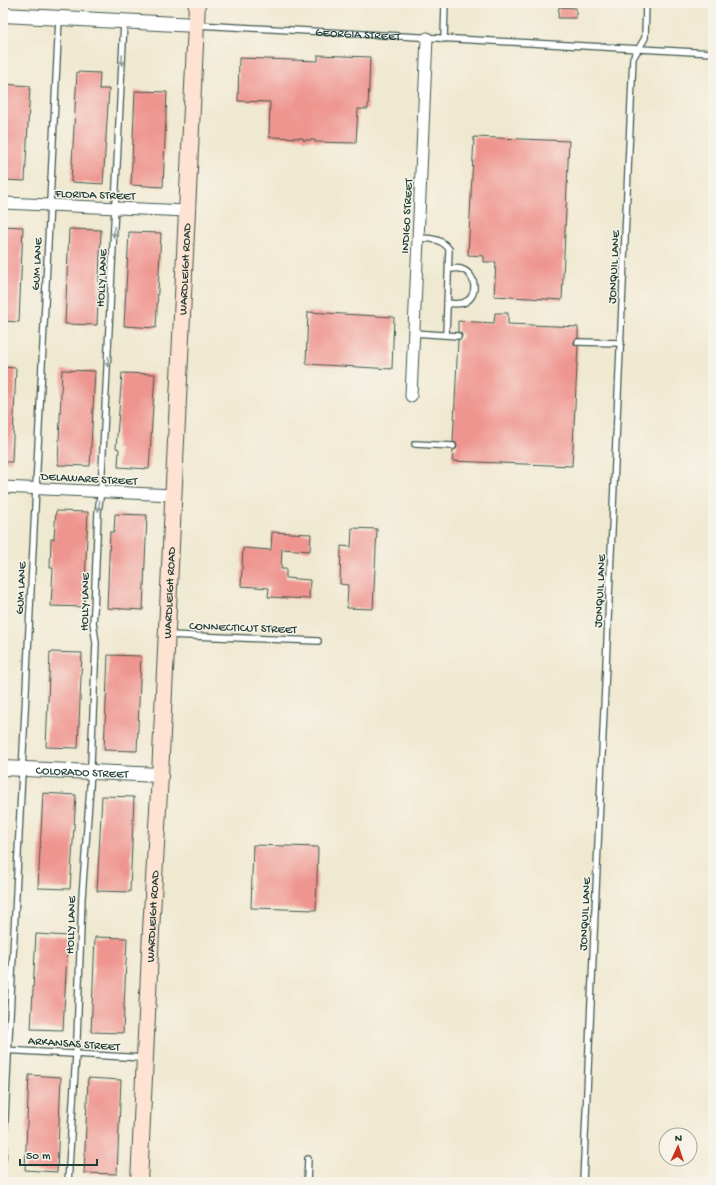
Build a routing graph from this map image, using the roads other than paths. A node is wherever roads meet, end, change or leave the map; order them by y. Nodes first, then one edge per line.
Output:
1 (197, 3) edge
2 (445, 3) edge
3 (646, 3) edge
4 (3, 15) edge
5 (59, 18) junction
6 (124, 21) junction
7 (196, 25) junction
8 (427, 38) junction
9 (444, 39) junction
10 (638, 49) junction
11 (713, 53) edge
12 (3, 203) edge
13 (50, 205) junction
14 (115, 208) junction
15 (187, 211) junction
16 (419, 238) junction
17 (449, 268) junction
18 (447, 303) junction
19 (414, 333) junction
20 (446, 335) junction
21 (458, 336) dead end
22 (578, 342) dead end
23 (621, 343) junction
24 (411, 396) dead end
25 (416, 444) dead end
26 (453, 446) dead end
27 (3, 487) edge
28 (36, 488) junction
29 (101, 491) junction
30 (174, 495) junction
31 (167, 635) junction
32 (318, 641) dead end
33 (3, 768) edge
34 (22, 769) junction
35 (90, 772) junction
36 (160, 775) junction
37 (6, 1050) edge
38 (76, 1055) junction
39 (144, 1058) junction
40 (3, 1159) edge
41 (308, 1159) dead end
42 (68, 1182) edge
43 (139, 1182) edge
44 (307, 1182) edge
45 (583, 1182) edge

1 - 7 main road, WARDLEIGH ROAD
2 - 9 lane
3 - 10 lane, JONQUIL LANE
4 - 5 street, GEORGIA STREET
5 - 6 street, GEORGIA STREET
5 - 13 lane, GUM LANE
6 - 7 street, GEORGIA STREET
6 -> 14 lane, HOLLY LANE
7 - 8 lane, GEORGIA STREET
7 - 15 main road, WARDLEIGH ROAD
8 - 9 lane, GEORGIA STREET
8 - 16 street, INDIGO STREET
9 - 10 lane, GEORGIA STREET
10 - 11 lane, GEORGIA STREET
10 - 23 lane, JONQUIL LANE
12 - 13 street, FLORIDA STREET
13 - 14 street, FLORIDA STREET
13 - 28 lane, GUM LANE
14 - 15 street, FLORIDA STREET
14 -> 29 lane, HOLLY LANE
15 - 30 main road, WARDLEIGH ROAD
16 - 17 lane
16 - 19 street, INDIGO STREET
17 - 18 lane
17 - 18 lane
18 - 20 lane
19 - 20 lane
19 - 24 street, INDIGO STREET
20 - 21 lane
22 - 23 lane
23 - 45 lane, JONQUIL LANE
25 - 26 lane
27 - 28 street, DELAWARE STREET
28 - 29 street, DELAWARE STREET
28 - 34 lane, GUM LANE
29 - 30 street, DELAWARE STREET
29 -> 35 lane, HOLLY LANE
30 - 31 main road, WARDLEIGH ROAD
31 - 32 lane, CONNECTICUT STREET
31 - 36 main road, WARDLEIGH ROAD
33 - 34 street, COLORADO STREET
34 - 35 street, COLORADO STREET
34 - 37 lane, GUM LANE
35 - 36 street, COLORADO STREET
35 - 38 lane, HOLLY LANE
36 - 39 main road, WARDLEIGH ROAD
37 - 38 lane, ARKANSAS STREET
37 - 40 lane, GUM LANE
38 - 39 lane, ARKANSAS STREET
38 - 42 lane, HOLLY LANE
39 - 43 main road, WARDLEIGH ROAD
41 - 44 lane

